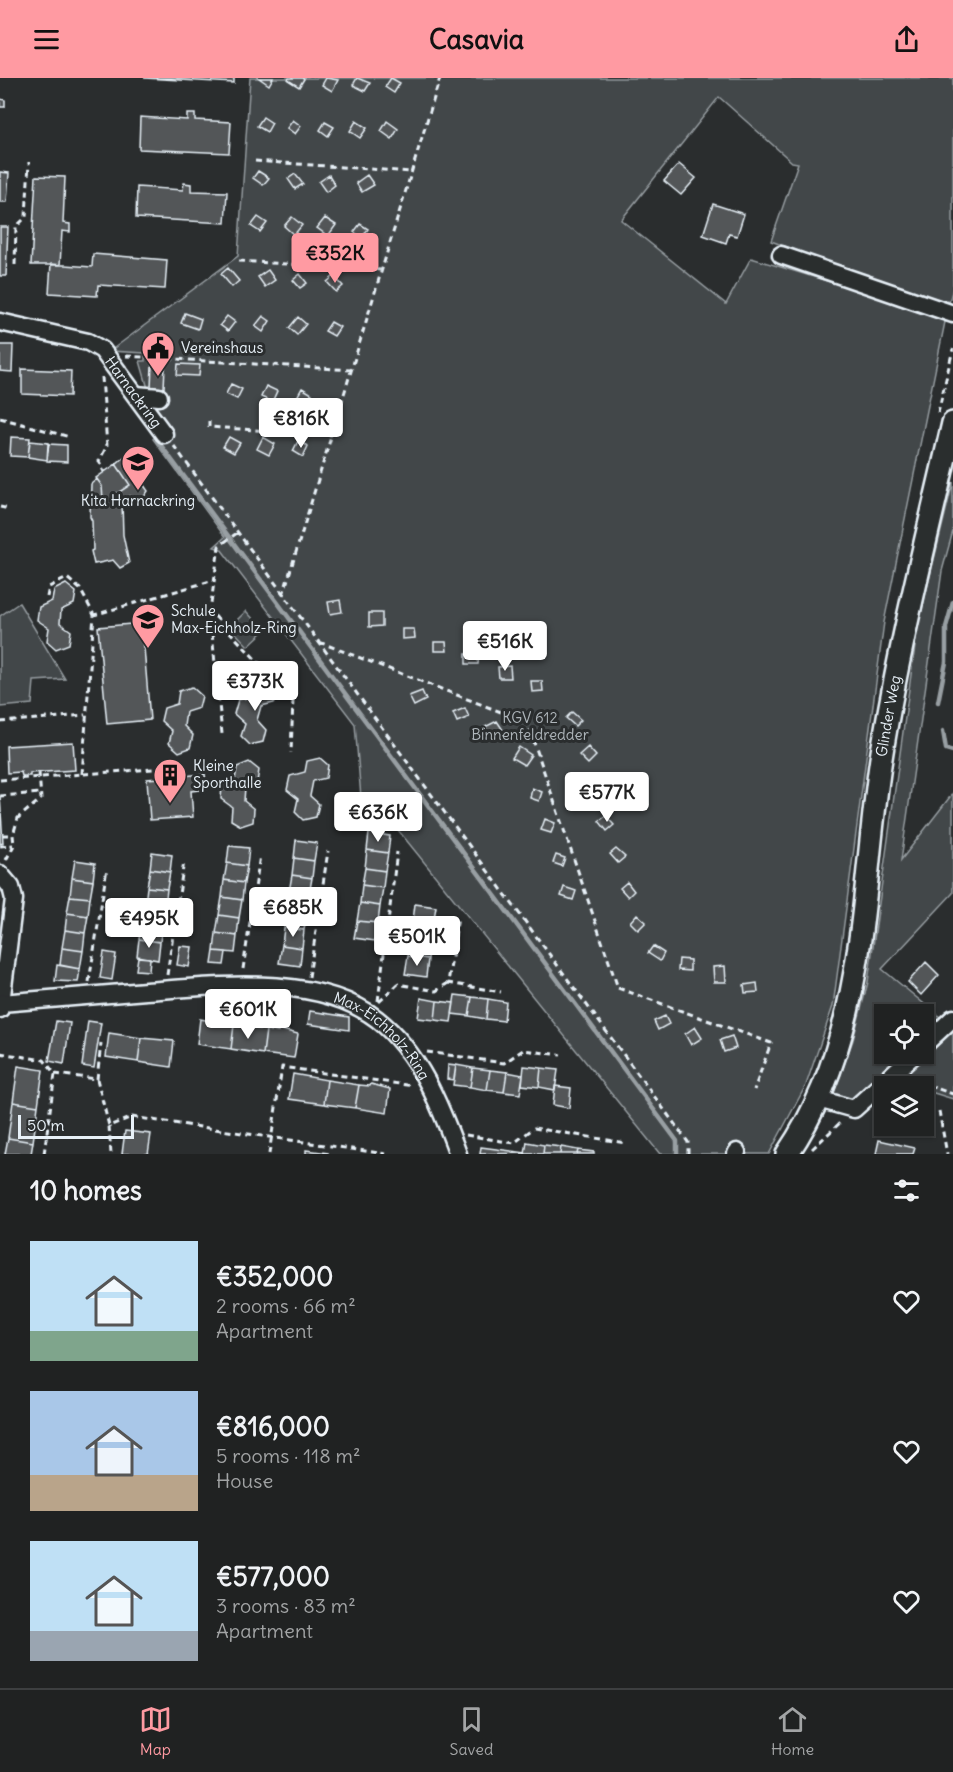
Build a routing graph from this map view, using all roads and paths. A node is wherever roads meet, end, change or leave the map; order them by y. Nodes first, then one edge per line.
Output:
1 (440, 78) edge
2 (255, 161) dead end
3 (29, 162) dead end
4 (412, 172) junction
5 (781, 255) dead end
6 (240, 261) dead end
7 (15, 265) dead end
8 (382, 270) junction
9 (953, 314) edge
10 (0, 322) edge
11 (104, 363) junction
12 (352, 370) junction
13 (133, 394) junction
14 (159, 397) dead end
15 (0, 418) edge
16 (209, 421) dead end
17 (953, 423) edge
18 (159, 429) joint
19 (332, 435) junction
20 (70, 437) dead end
21 (105, 472) dead end
22 (0, 507) edge
23 (9, 509) dead end
24 (237, 533) junction
25 (214, 580) junction
26 (283, 595) junction
27 (47, 597) dead end
28 (210, 611) junction
29 (93, 615) junction
30 (317, 641) junction
31 (85, 716) junction
32 (0, 722) edge
33 (222, 734) dead end
34 (291, 753) dead end
35 (183, 766) dead end
36 (153, 769) dead end
37 (39, 772) dead end
38 (82, 774) junction
39 (184, 776) dead end
40 (39, 777) junction
41 (0, 780) edge
42 (40, 793) junction
43 (0, 796) edge
44 (3, 835) dead end
45 (13, 835) junction
46 (14, 845) junction
47 (0, 846) edge
48 (328, 851) dead end
49 (397, 852) dead end
50 (260, 855) dead end
51 (184, 861) dead end
52 (107, 868) dead end
53 (2, 869) edge
54 (458, 917) dead end
55 (448, 983) junction
56 (241, 987) junction
57 (164, 990) junction
58 (307, 991) junction
59 (501, 992) dead end
60 (86, 996) junction
61 (1, 1006) edge
62 (377, 1010) junction
63 (953, 1018) edge
64 (934, 1036) edge
65 (101, 1043) dead end
66 (407, 1049) junction
67 (0, 1053) edge
68 (561, 1056) dead end
69 (904, 1064) edge
70 (896, 1072) junction
71 (55, 1074) junction
72 (97, 1079) junction
73 (430, 1089) junction
74 (754, 1090) dead end
75 (953, 1094) edge
76 (818, 1099) junction
77 (854, 1109) junction
78 (939, 1111) dead end
79 (109, 1126) junction
80 (450, 1133) junction
81 (272, 1138) junction
82 (626, 1143) dead end
83 (44, 1154) edge
84 (111, 1154) edge
85 (269, 1154) edge
86 (386, 1154) edge
87 (458, 1154) edge
88 (688, 1154) edge
89 (787, 1154) edge
90 (807, 1154) edge
91 (947, 1154) edge

1 - 4 path
2 - 4 path
3 - 7 path
4 - 8 path
5 - 9 street
6 - 8 path
8 - 12 path
10 - 11 street, Harnackring
11 - 12 path
11 - 13 street, Harnackring
11 - 21 path
12 - 19 path
13 - 14 street
13 - 18 street, Harnackring
15 - 20 path
16 - 19 path
17 - 76 main road, Glinder Weg
18 - 24 path
19 - 26 path
22 - 23 path
24 - 25 path
24 - 26 path
25 - 28 path
25 - 29 path
26 - 30 path
27 - 29 path
28 - 33 path
28 - 34 path
29 - 31 path
30 - 74 path
30 - 88 path
31 - 32 path
31 - 38 path
35 - 39 path
36 - 38 path
37 - 40 path
38 - 40 path
40 - 41 path
40 - 42 path
42 - 43 path
42 - 45 path
44 - 45 path
45 - 46 path
46 - 47 path
46 - 53 path
48 - 58 path
49 - 62 path
50 - 56 path
51 - 57 path
52 - 60 path
53 - 61 street, Max-Eichholz-Ring
54 - 55 path
55 - 59 path
55 - 62 path
56 - 57 street, Max-Eichholz-Ring
56 - 58 street, Max-Eichholz-Ring
57 - 60 street, Max-Eichholz-Ring
58 - 62 street, Max-Eichholz-Ring
60 - 61 street, Max-Eichholz-Ring
62 - 66 street, Max-Eichholz-Ring
63 - 64 street
65 - 72 path
66 - 68 path
66 - 73 street, Max-Eichholz-Ring
67 - 71 path
69 - 70 street
70 - 75 path
70 - 77 street
71 - 72 path
71 - 83 path
72 - 79 path
73 - 80 street, Max-Eichholz-Ring
73 - 81 path
76 - 77 street
76 - 89 main road, Glinder Weg
77 - 90 path
78 - 91 path
79 - 81 path
79 - 84 path
80 - 82 path
80 - 87 street, Max-Eichholz-Ring
81 - 85 path
81 - 86 path

